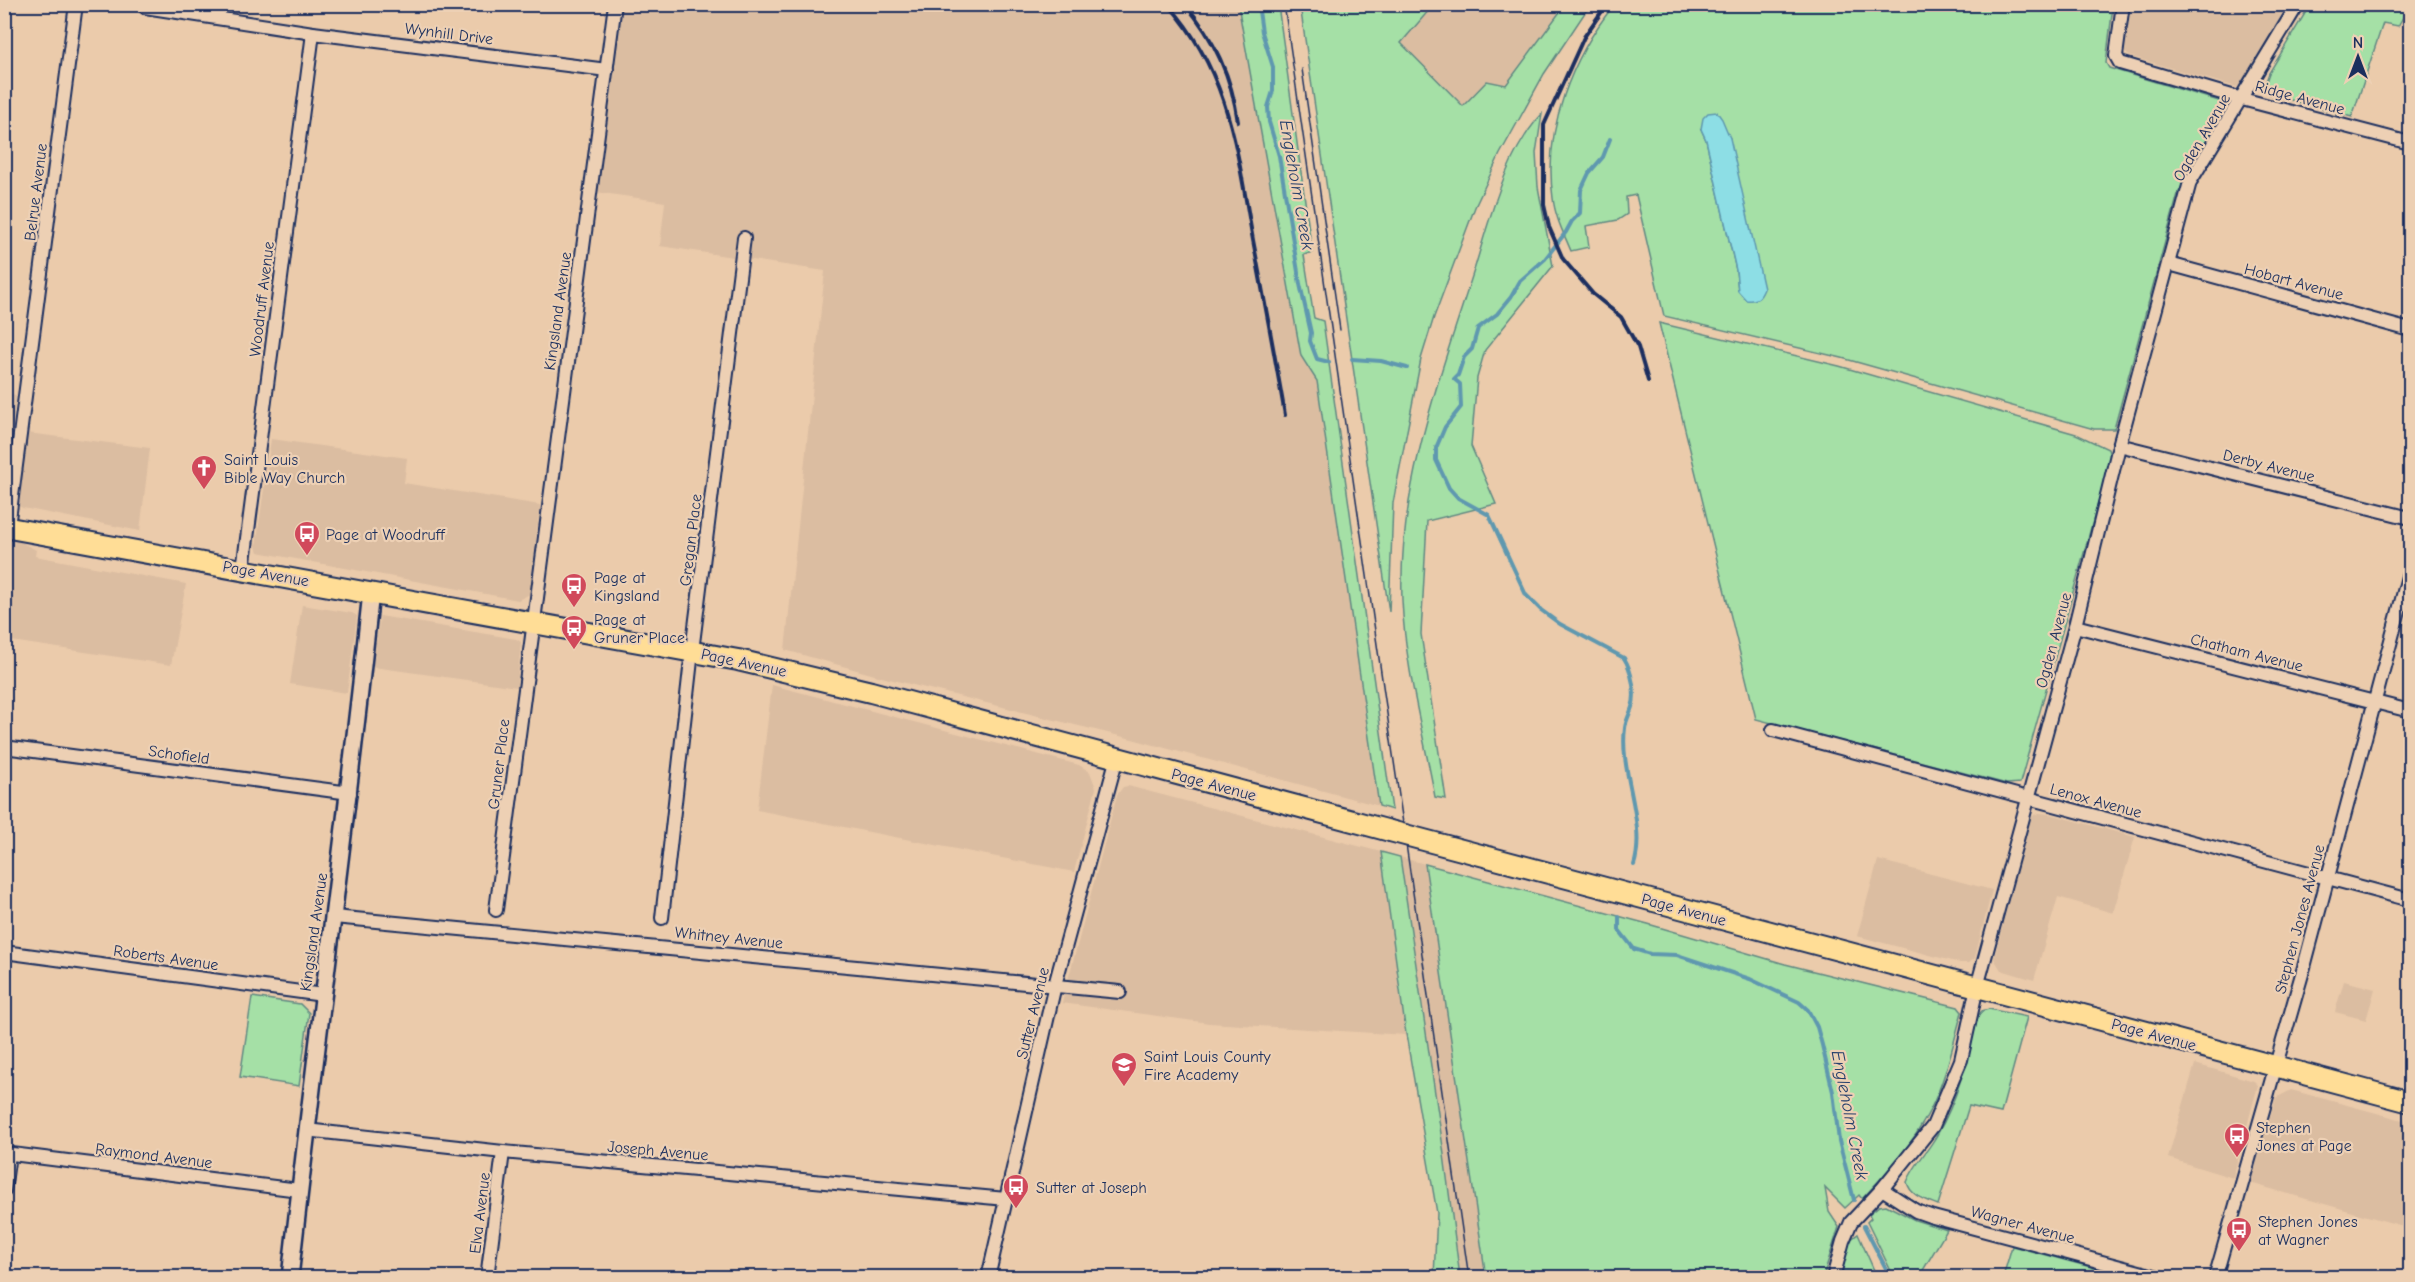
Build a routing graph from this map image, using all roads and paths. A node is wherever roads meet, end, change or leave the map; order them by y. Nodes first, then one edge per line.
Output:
1 (76, 4) edge
2 (615, 4) edge
3 (2122, 4) edge
4 (2298, 4) edge
5 (145, 6) edge
6 (313, 33) junction
7 (607, 70) junction
8 (2242, 99) junction
9 (2410, 143) edge
10 (744, 238) dead end
11 (2169, 264) junction
12 (2410, 330) edge
13 (2119, 445) junction
14 (2410, 518) edge
15 (6, 527) edge
16 (2410, 568) edge
17 (243, 569) junction
18 (371, 592) junction
19 (533, 622) junction
20 (2075, 626) junction
21 (692, 651) junction
22 (2375, 702) junction
23 (2410, 711) edge
24 (1773, 730) dead end
25 (4, 747) edge
26 (1117, 757) junction
27 (350, 792) junction
28 (2028, 799) junction
29 (2327, 878) junction
30 (2410, 900) edge
31 (496, 910) dead end
32 (334, 917) junction
33 (662, 918) dead end
34 (4, 952) edge
35 (1055, 985) junction
36 (1977, 987) junction
37 (1120, 992) dead end
38 (323, 995) junction
39 (2275, 1066) junction
40 (2410, 1102) edge
41 (306, 1130) junction
42 (503, 1152) junction
43 (7, 1153) edge
44 (1882, 1189) junction
45 (299, 1190) junction
46 (4, 1191) edge
47 (1006, 1199) junction
48 (290, 1278) edge
49 (487, 1278) edge
50 (988, 1278) edge
51 (1833, 1278) edge
52 (2162, 1278) edge
53 (2215, 1278) edge

1 - 15 street, Belrue Avenue
2 - 7 street, Kingsland Avenue
3 - 8 street, Ridge Avenue
4 - 8 street, Ogden Avenue
5 - 6 street, Wynhill Drive
6 - 7 street, Wynhill Drive
6 - 17 street, Woodruff Avenue
7 - 19 street, Kingsland Avenue
8 - 9 street, Ridge Avenue
8 - 11 street, Ogden Avenue
10 - 21 street, Gregan Place
11 - 12 street, Hobart Avenue
11 - 13 street, Ogden Avenue
13 - 14 street, Derby Avenue
13 - 20 street, Ogden Avenue
15 - 17 main road, Page Avenue
16 - 22 street, Stephen Jones Avenue
17 - 18 main road, Page Avenue
18 - 19 main road, Page Avenue
18 - 27 street, Kingsland Avenue
19 - 21 main road, Page Avenue
19 - 31 street, Gruner Place
20 - 22 street, Chatham Avenue
20 - 28 street, Ogden Avenue
21 - 26 main road, Page Avenue
21 - 33 street, Gregan Place
22 - 23 street, Chatham Avenue
22 - 29 street, Stephen Jones Avenue
24 - 28 street, Lenox Avenue
25 - 27 street, Schofield
26 - 35 street, Sutter Avenue
26 - 36 main road, Page Avenue, bridge
27 - 32 street, Kingsland Avenue
28 - 29 street, Lenox Avenue
28 - 36 street, Ogden Avenue
29 - 30 street, Lenox Avenue
29 - 39 street, Stephen Jones Avenue
32 - 35 street, Whitney Avenue
32 - 38 street, Kingsland Avenue
34 - 38 street, Roberts Avenue
35 - 37 street, Whitney Avenue
35 - 47 street, Sutter Avenue
36 - 39 main road, Page Avenue
36 - 44 street, Ogden Avenue
38 - 41 street, Kingsland Avenue
39 - 40 main road, Page Avenue
39 - 53 street, Stephen Jones Avenue
41 - 42 street, Joseph Avenue
41 - 45 street, Kingsland Avenue
42 - 47 street, Joseph Avenue
42 - 49 street, Elva Avenue
43 - 45 street, Raymond Avenue
43 - 46 street
44 - 51 street, Ogden Avenue
44 - 52 street, Wagner Avenue
45 - 48 street, Kingsland Avenue
47 - 50 street, Sutter Avenue

